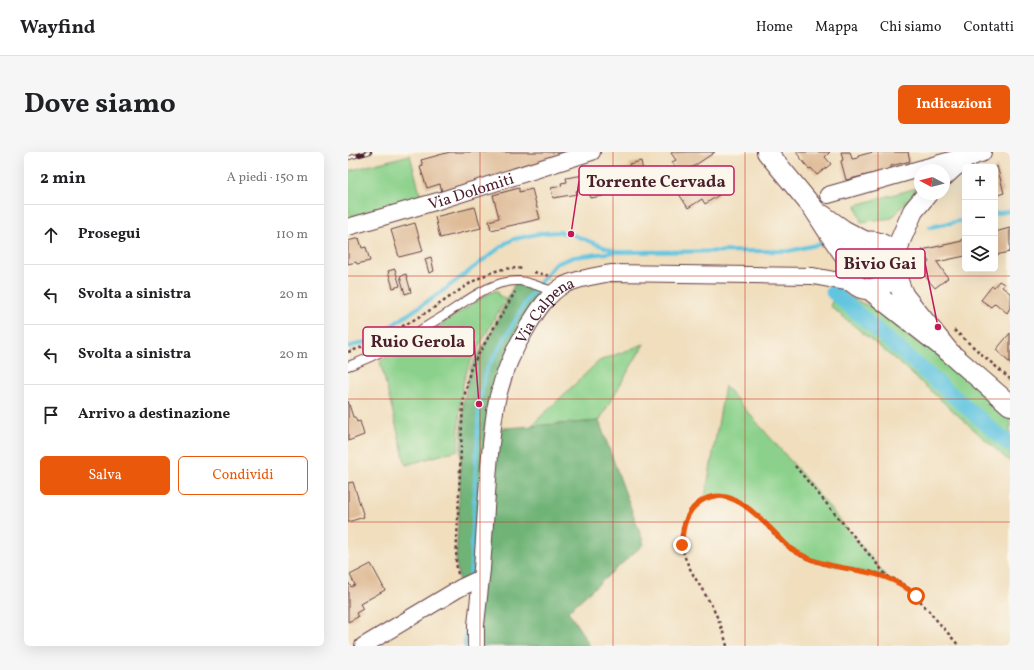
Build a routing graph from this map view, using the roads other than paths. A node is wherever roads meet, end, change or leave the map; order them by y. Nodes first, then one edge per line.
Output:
1 (592, 152) edge
2 (767, 152) edge
3 (978, 153) edge
4 (950, 171) edge
5 (828, 195) dead end
6 (922, 200) edge
7 (814, 209) junction
8 (913, 211) junction
9 (348, 227) edge
10 (870, 242) junction
11 (895, 265) junction
12 (855, 275) junction
13 (553, 286) junction
14 (949, 352) junction
15 (348, 366) edge
16 (1010, 405) edge
17 (480, 578) junction
18 (363, 646) edge
19 (476, 646) edge

1 - 9 street, Via Dolomiti
2 - 7 street
3 - 4 street
3 - 5 street
6 - 8 street
7 - 10 street
7 - 12 street
8 - 10 street
8 - 11 street
10 - 11 street
10 - 12 street
11 - 12 street
11 - 14 street
12 - 13 street, Via Calpena
12 - 14 street
13 - 15 lane
13 - 17 street, Via Calpena
14 - 16 street
17 - 18 street
17 - 19 street, Via Calpena

